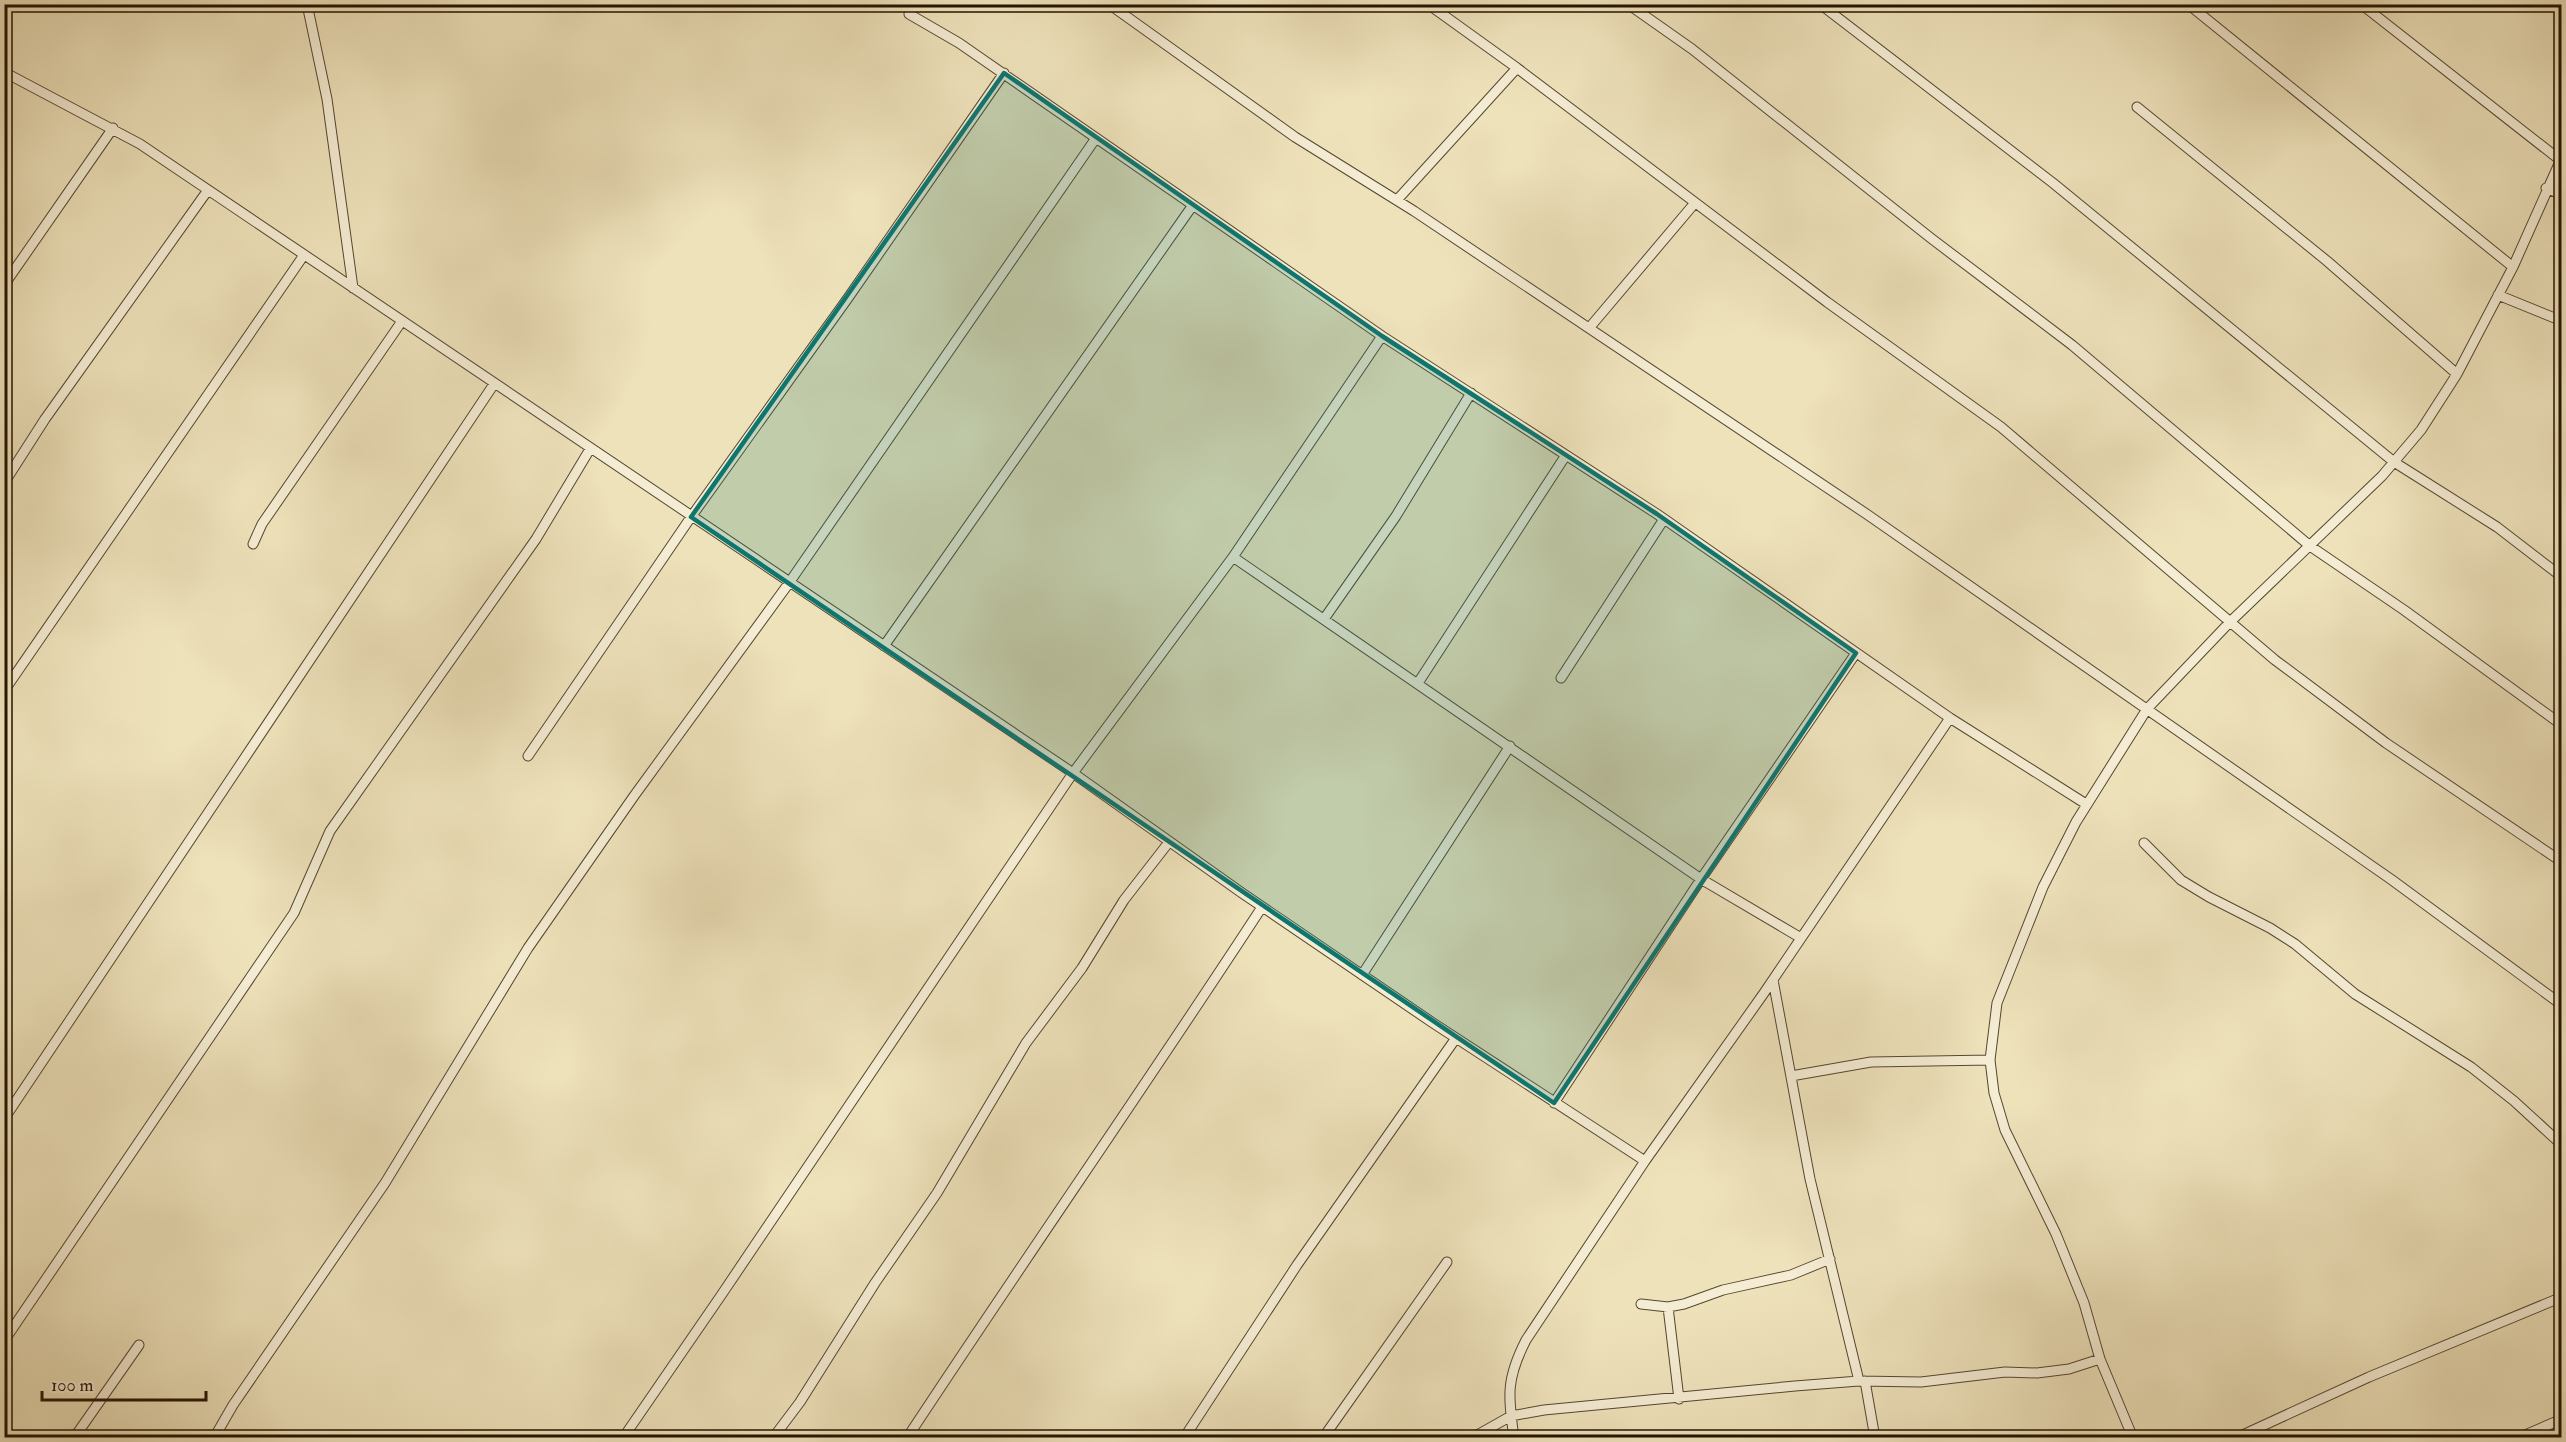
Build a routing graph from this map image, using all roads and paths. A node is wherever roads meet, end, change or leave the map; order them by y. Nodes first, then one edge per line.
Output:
1 (307, 4) edge
2 (1109, 4) edge
3 (1428, 4) edge
4 (1628, 4) edge
5 (1820, 4) edge
6 (2188, 4) edge
7 (2361, 4) edge
8 (2553, 4) edge
9 (2562, 12) edge
10 (909, 14) dead end
11 (1517, 68) junction
12 (4, 72) edge
13 (1004, 74) junction
14 (2137, 107) dead end
15 (113, 128) junction
16 (1096, 138) junction
17 (2561, 159) edge
18 (2546, 188) junction
19 (208, 190) junction
20 (2562, 195) edge
21 (1397, 200) junction
22 (1695, 204) junction
23 (1193, 205) junction
24 (4, 255) edge
25 (304, 255) junction
26 (2512, 267) junction
27 (7, 282) edge
28 (353, 288) junction
29 (2498, 295) junction
30 (402, 321) junction
31 (2562, 321) edge
32 (1590, 327) junction
33 (1865, 330) dead end
34 (1382, 336) junction
35 (2457, 374) junction
36 (494, 384) junction
37 (1471, 393) junction
38 (590, 449) junction
39 (1566, 455) junction
40 (2394, 462) junction
41 (4, 483) edge
42 (691, 517) junction
43 (1664, 519) junction
44 (253, 544) dead end
45 (2310, 546) junction
46 (1233, 557) junction
47 (2562, 577) edge
48 (789, 583) junction
49 (1324, 619) junction
50 (2229, 623) junction
51 (884, 646) junction
52 (1856, 653) junction
53 (1561, 678) dead end
54 (1418, 683) junction
55 (4, 691) edge
56 (2147, 709) junction
57 (1950, 718) junction
58 (2562, 725) edge
59 (1510, 746) junction
60 (528, 756) dead end
61 (1073, 773) junction
62 (2086, 804) junction
63 (1169, 842) junction
64 (2144, 843) dead end
65 (2562, 862) edge
66 (1701, 879) junction
67 (1262, 907) junction
68 (1801, 938) junction
69 (1362, 975) junction
70 (1773, 980) junction
71 (2562, 1005) edge
72 (1456, 1038) junction
73 (1990, 1060) junction
74 (1791, 1076) junction
75 (1554, 1102) junction
76 (4, 1119) edge
77 (2562, 1145) edge
78 (1646, 1161) junction
79 (1830, 1259) junction
80 (1447, 1262) dead end
81 (2562, 1297) edge
82 (1641, 1304) dead end
83 (1668, 1307) junction
84 (4, 1341) edge
85 (139, 1345) dead end
86 (2100, 1359) junction
87 (1862, 1381) junction
88 (1679, 1398) junction
89 (1511, 1416) junction
90 (2562, 1419) edge
91 (74, 1437) edge
92 (214, 1437) edge
93 (623, 1437) edge
94 (773, 1437) edge
95 (907, 1437) edge
96 (1184, 1437) edge
97 (1323, 1437) edge
98 (1472, 1437) edge
99 (1514, 1437) edge
100 (1875, 1437) edge
101 (2133, 1437) edge
102 (2236, 1437) edge
103 (2518, 1437) edge

1 - 28 street
2 - 21 street
3 - 11 street
4 - 45 street
5 - 40 street
6 - 26 street
7 - 17 street
8 - 9 street
10 - 13 street
11 - 21 street
11 - 22 street
11 - 50 street
12 - 15 street
13 - 16 street
13 - 42 street
14 - 35 street
15 - 19 street
15 - 27 street
16 - 23 street
16 - 48 street
17 - 18 street
18 - 20 street
18 - 26 street
19 - 25 street
19 - 41 street
21 - 32 street
22 - 32 street
22 - 33 street
23 - 34 street
23 - 51 street
24 - 27 street
25 - 28 street
25 - 55 street
26 - 29 street
28 - 30 street
29 - 31 street
29 - 35 street
30 - 36 street
30 - 44 street
32 - 56 street
34 - 37 street
34 - 46 street
35 - 40 street
36 - 38 street
36 - 76 street
37 - 39 street
37 - 49 street
38 - 42 street
38 - 84 street
39 - 43 street
39 - 54 street
40 - 45 street
40 - 47 street
42 - 48 street
42 - 60 street
43 - 52 street
43 - 53 street
45 - 50 street
45 - 58 street
46 - 49 street
46 - 61 street
48 - 51 street
48 - 92 street
49 - 54 street
50 - 56 street
50 - 65 street
51 - 61 street
52 - 57 street
52 - 66 street
54 - 59 street
56 - 62 street
56 - 71 street
57 - 62 street
57 - 68 street
59 - 66 street
59 - 69 street
61 - 63 street
61 - 93 street
62 - 73 street
63 - 67 street
63 - 94 street
64 - 77 street
66 - 68 street
66 - 75 street
67 - 69 street
67 - 95 street
68 - 70 street
69 - 72 street
70 - 74 street
70 - 78 street
72 - 75 street
72 - 96 street
73 - 74 street
73 - 86 street
74 - 79 street
75 - 78 street
78 - 89 street
79 - 83 street
79 - 87 street
80 - 97 street
81 - 102 street
82 - 83 street
83 - 88 street
85 - 91 street
86 - 87 street
86 - 101 street
87 - 88 street
87 - 100 street
88 - 89 street
89 - 98 street
89 - 99 street
90 - 103 street

